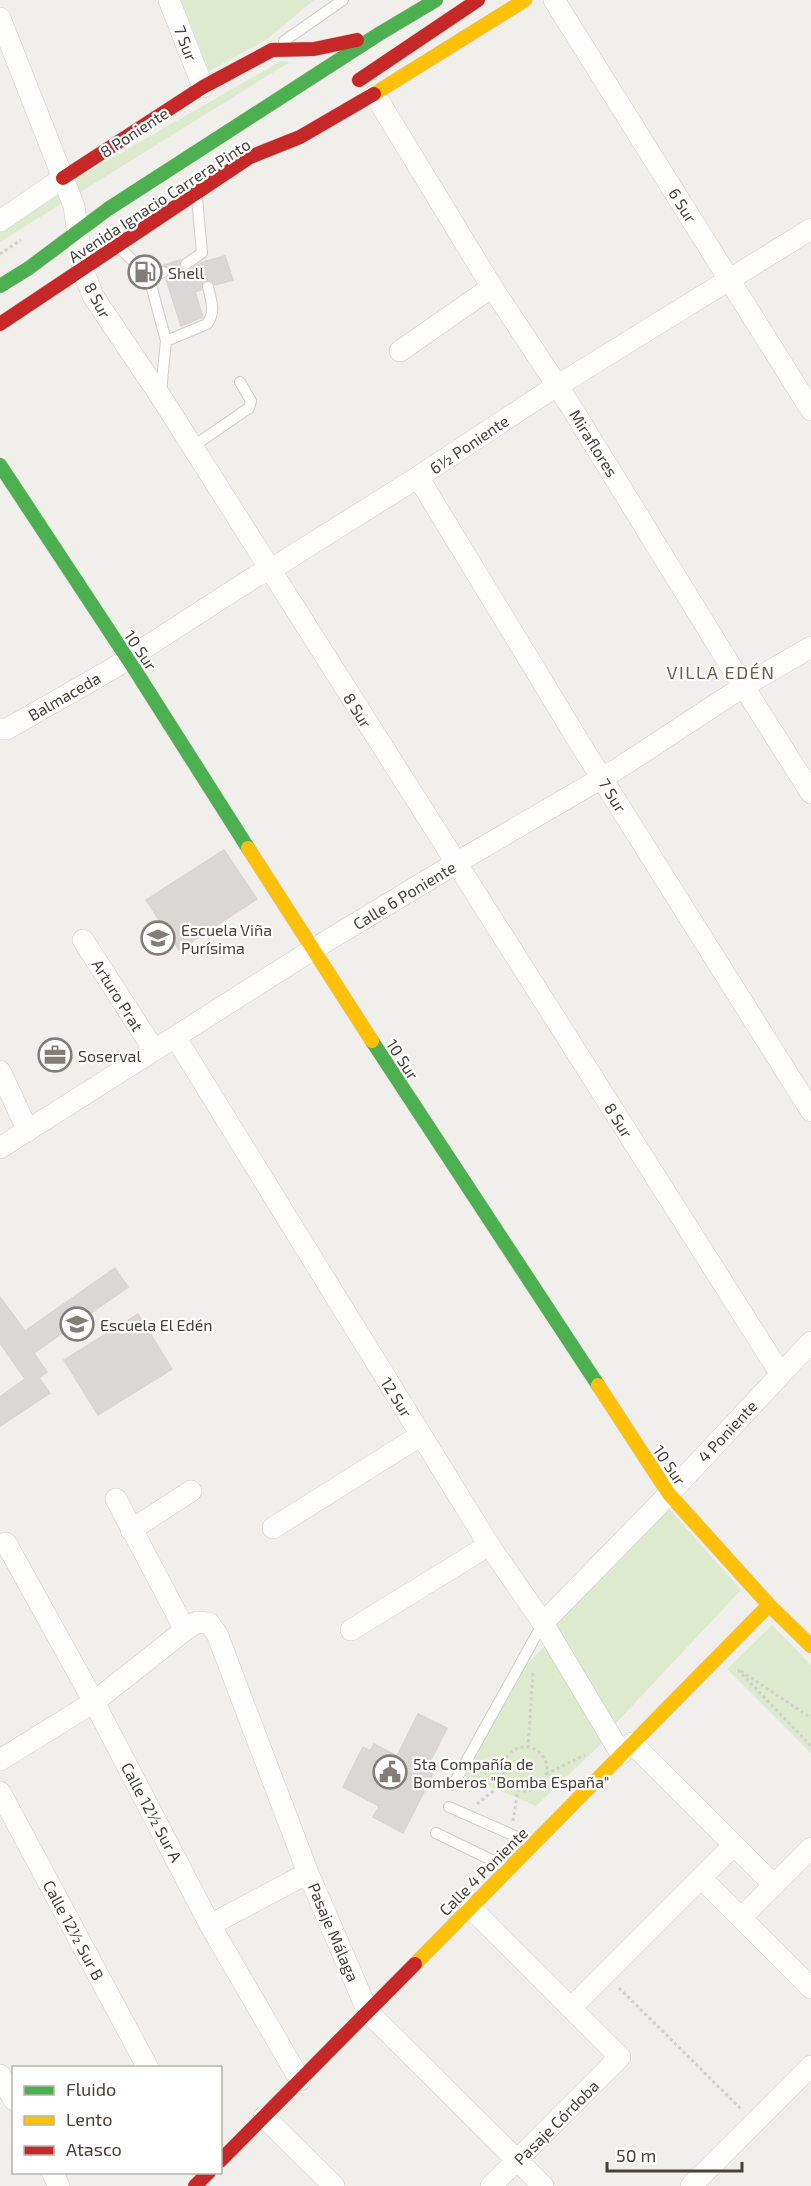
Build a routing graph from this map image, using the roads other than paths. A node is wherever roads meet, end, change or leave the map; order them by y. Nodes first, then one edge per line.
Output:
1 (169, 0) edge
2 (343, 0) edge
3 (478, 0) edge
4 (525, 0) edge
5 (555, 0) edge
6 (433, 1) edge
7 (1, 24) edge
8 (379, 34) junction
9 (272, 50) junction
10 (351, 86) dead end
11 (203, 87) junction
12 (375, 95) junction
13 (305, 118) dead end
14 (249, 157) junction
15 (63, 178) junction
16 (197, 193) junction
17 (0, 221) edge
18 (811, 229) edge
19 (78, 230) junction
20 (118, 247) junction
21 (186, 264) dead end
22 (83, 270) junction
23 (163, 272) dead end
24 (149, 277) junction
25 (730, 279) junction
26 (0, 286) edge
27 (208, 287) dead end
28 (492, 287) junction
29 (0, 324) edge
30 (166, 341) junction
31 (400, 351) dead end
32 (240, 382) dead end
33 (558, 387) junction
34 (161, 397) junction
35 (811, 410) edge
36 (192, 447) junction
37 (0, 465) edge
38 (418, 477) junction
39 (270, 570) junction
40 (811, 647) edge
41 (128, 659) junction
42 (744, 686) junction
43 (0, 729) edge
44 (602, 778) junction
45 (811, 793) edge
46 (456, 863) junction
47 (84, 940) dead end
48 (312, 951) junction
49 (176, 1038) junction
50 (153, 1050) junction
51 (0, 1071) edge
52 (811, 1111) edge
53 (28, 1131) junction
54 (0, 1148) edge
55 (811, 1342) edge
56 (780, 1373) junction
57 (420, 1435) junction
58 (191, 1491) dead end
59 (669, 1494) junction
60 (116, 1499) dead end
61 (273, 1528) dead end
62 (131, 1530) junction
63 (6, 1543) dead end
64 (489, 1545) junction
65 (769, 1605) junction
66 (543, 1623) junction
67 (185, 1630) junction
68 (351, 1630) dead end
69 (811, 1646) edge
70 (94, 1702) junction
71 (622, 1746) junction
72 (0, 1760) edge
73 (453, 1785) dead end
74 (0, 1792) edge
75 (449, 1807) dead end
76 (436, 1833) dead end
77 (533, 1844) junction
78 (734, 1845) junction
79 (811, 1848) edge
80 (509, 1868) junction
81 (308, 1873) junction
82 (701, 1878) junction
83 (774, 1885) junction
84 (470, 1907) junction
85 (741, 1918) junction
86 (210, 1925) junction
87 (811, 1988) edge
88 (571, 2008) junction
89 (368, 2012) junction
90 (147, 2066) edge
91 (811, 2066) edge
92 (0, 2074) edge
93 (300, 2080) junction
94 (12, 2096) edge
95 (264, 2117) junction
96 (222, 2158) edge
97 (516, 2161) junction
98 (334, 2186) edge
99 (491, 2186) edge
100 (543, 2186) edge
101 (691, 2186) edge

1 - 11 street, 7 Sur
2 - 9 lane
3 - 10 street
4 - 12 street, Avenida Ignacio Carrera Pinto
5 - 25 street, 6 Sur
6 - 8 street, Avenida Ignacio Carrera Pinto
7 - 15 street, 8 Sur
8 - 9 street
8 - 19 street, Avenida Ignacio Carrera Pinto
9 - 11 street, 8 Poniente
11 - 15 street, 8 Poniente
12 - 14 street, Avenida Ignacio Carrera Pinto
12 - 28 street, Miraflores
13 - 14 street
14 - 16 street, Avenida Ignacio Carrera Pinto
15 - 17 street, 8 Poniente
15 - 19 street, 8 Sur
16 - 20 street, Avenida Ignacio Carrera Pinto
16 - 21 lane
18 - 25 street, 6½ Poniente
19 - 22 street, 8 Sur
19 - 26 street, Avenida Ignacio Carrera Pinto
20 - 22 street, Avenida Ignacio Carrera Pinto
20 - 24 lane
22 - 29 street, Avenida Ignacio Carrera Pinto
22 - 34 street, 8 Sur
23 - 24 lane
24 - 30 lane
25 - 33 street, 6½ Poniente
25 - 35 street, 6 Sur
27 - 30 lane
28 - 31 street
28 - 33 street, Miraflores
30 - 34 lane
32 - 36 lane
33 - 38 street, 6½ Poniente
33 - 42 street, Miraflores
34 - 36 street, 8 Sur
36 - 39 street, 8 Sur
37 - 41 street, 10 Sur
38 - 39 street, 6½ Poniente
38 - 44 street, 7 Sur
39 - 41 street, 6½ Poniente
39 - 46 street, 8 Sur
40 - 42 street, Calle 6 Poniente
41 - 43 street, Balmaceda
41 - 48 street, 10 Sur
42 - 44 street, Calle 6 Poniente
42 - 45 street, Miraflores
44 - 46 street, Calle 6 Poniente
44 - 52 street, 7 Sur
46 - 48 street, Calle 6 Poniente
46 - 56 street, 8 Sur
47 - 50 street, Arturo Prat
48 - 49 street, Calle 6 Poniente
48 - 59 street, 10 Sur
49 - 50 street, Calle 6 Poniente
49 - 57 street, 12 Sur
50 - 53 street, Calle 6 Poniente
51 - 53 street
53 - 54 street, Calle 6 Poniente
55 - 56 street, 4 Poniente
56 - 59 street, 4 Poniente
57 - 61 street
57 - 64 street, 12 Sur
58 - 62 street
59 - 65 street, 10 Sur
59 - 66 street, 4 Poniente
60 - 62 street
62 - 67 street
63 - 70 street, Calle 12½ Sur A
64 - 66 street, 12 Sur
64 - 68 street
65 - 69 street, 10 Sur
65 - 71 street, Calle 4 Poniente
66 - 71 street, 12 Sur
66 - 73 lane
67 - 70 street
67 - 81 street, Pasaje Málaga
70 - 72 street
70 - 86 street, Calle 12½ Sur A
71 - 77 street, Calle 4 Poniente
71 - 78 street, 12 Sur
74 - 90 street, Calle 12½ Sur B
75 - 77 lane
76 - 80 lane
77 - 80 street, Calle 4 Poniente
78 - 82 street
78 - 83 street, 12 Sur
79 - 83 street
80 - 84 street, Calle 4 Poniente
81 - 86 street
81 - 89 street, Pasaje Málaga
82 - 85 street
82 - 88 street
83 - 85 street
84 - 88 street
84 - 89 street, Calle 4 Poniente
85 - 87 street
86 - 93 street, Calle 12½ Sur A
88 - 97 street, Pasaje Córdoba
89 - 93 street, Calle 4 Poniente
89 - 97 street, Pasaje Málaga
91 - 101 street
92 - 94 street
93 - 95 street, Calle 4 Poniente
95 - 96 street, Calle 4 Poniente
95 - 98 street
97 - 99 street, Pasaje Córdoba
97 - 100 street, Pasaje Málaga

